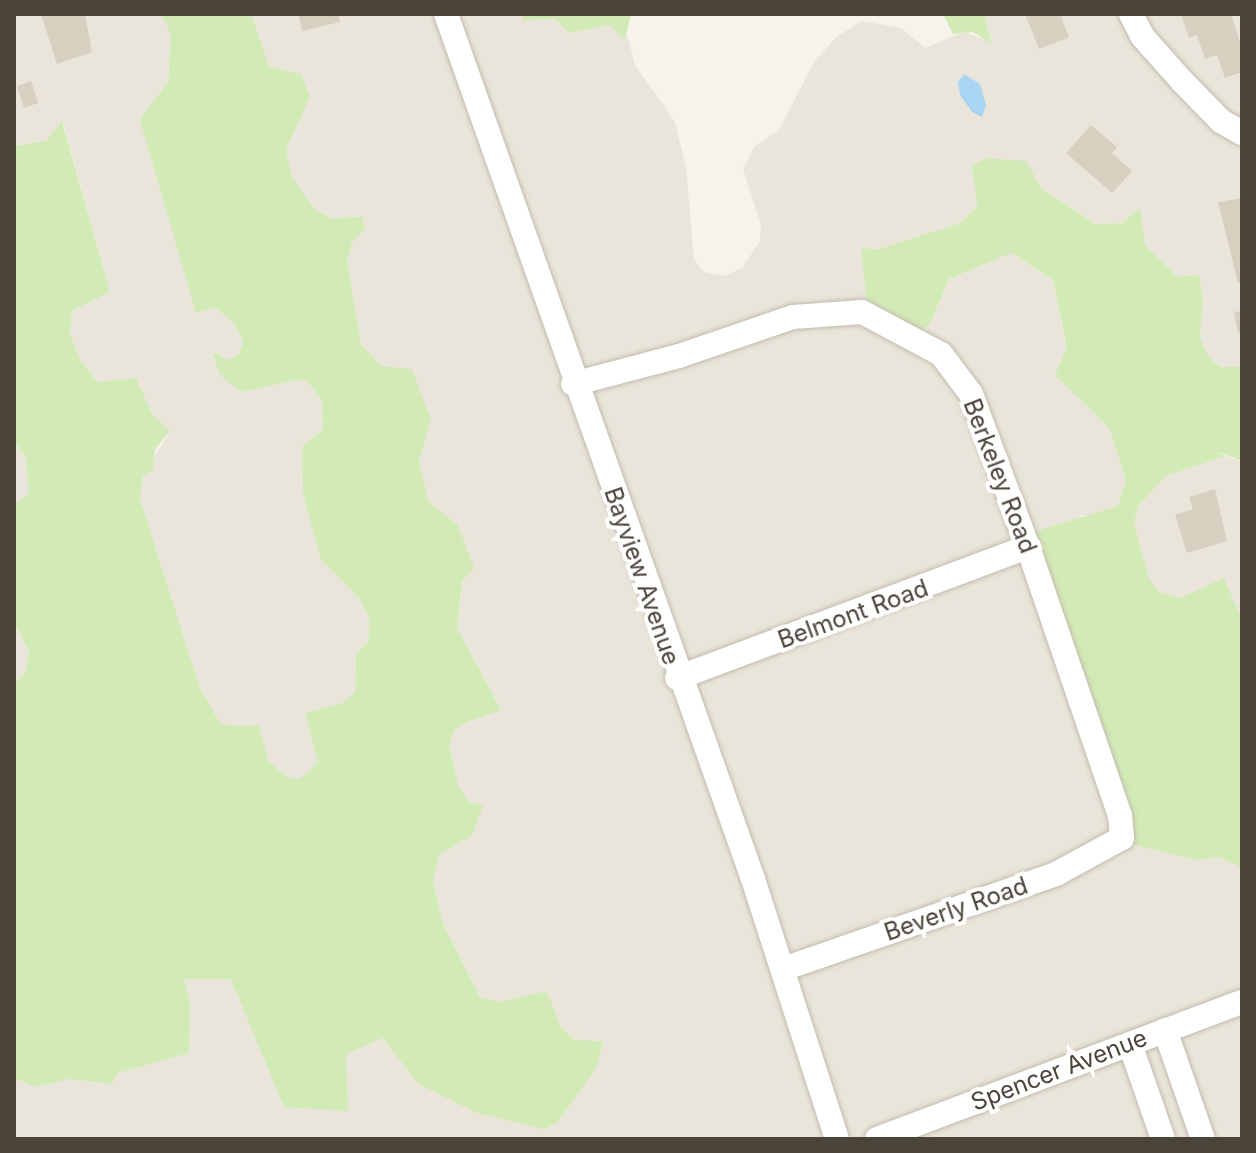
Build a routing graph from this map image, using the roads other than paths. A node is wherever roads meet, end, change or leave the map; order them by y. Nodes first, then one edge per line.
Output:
1 (446, 14) edge
2 (1131, 14) edge
3 (1242, 133) edge
4 (573, 384) junction
5 (1028, 547) junction
6 (677, 678) junction
7 (1122, 838) joint
8 (783, 969) junction
9 (1242, 1002) edge
10 (1165, 1030) junction
11 (1130, 1044) junction
12 (837, 1139) edge
13 (877, 1139) edge
14 (1163, 1139) edge
15 (1203, 1139) edge

1 - 4 street, Bayview Avenue
2 - 3 street
4 - 5 street, Berkeley Road
4 - 6 street, Bayview Avenue
5 - 6 street, Belmont Road
5 - 7 street, Berkeley Road
6 - 8 street, Bayview Avenue
7 - 8 street, Beverly Road
8 - 12 street, Bayview Avenue
9 - 10 street, Spencer Avenue
10 - 11 street, Spencer Avenue
10 - 15 street
11 - 13 street, Spencer Avenue
11 - 14 street

